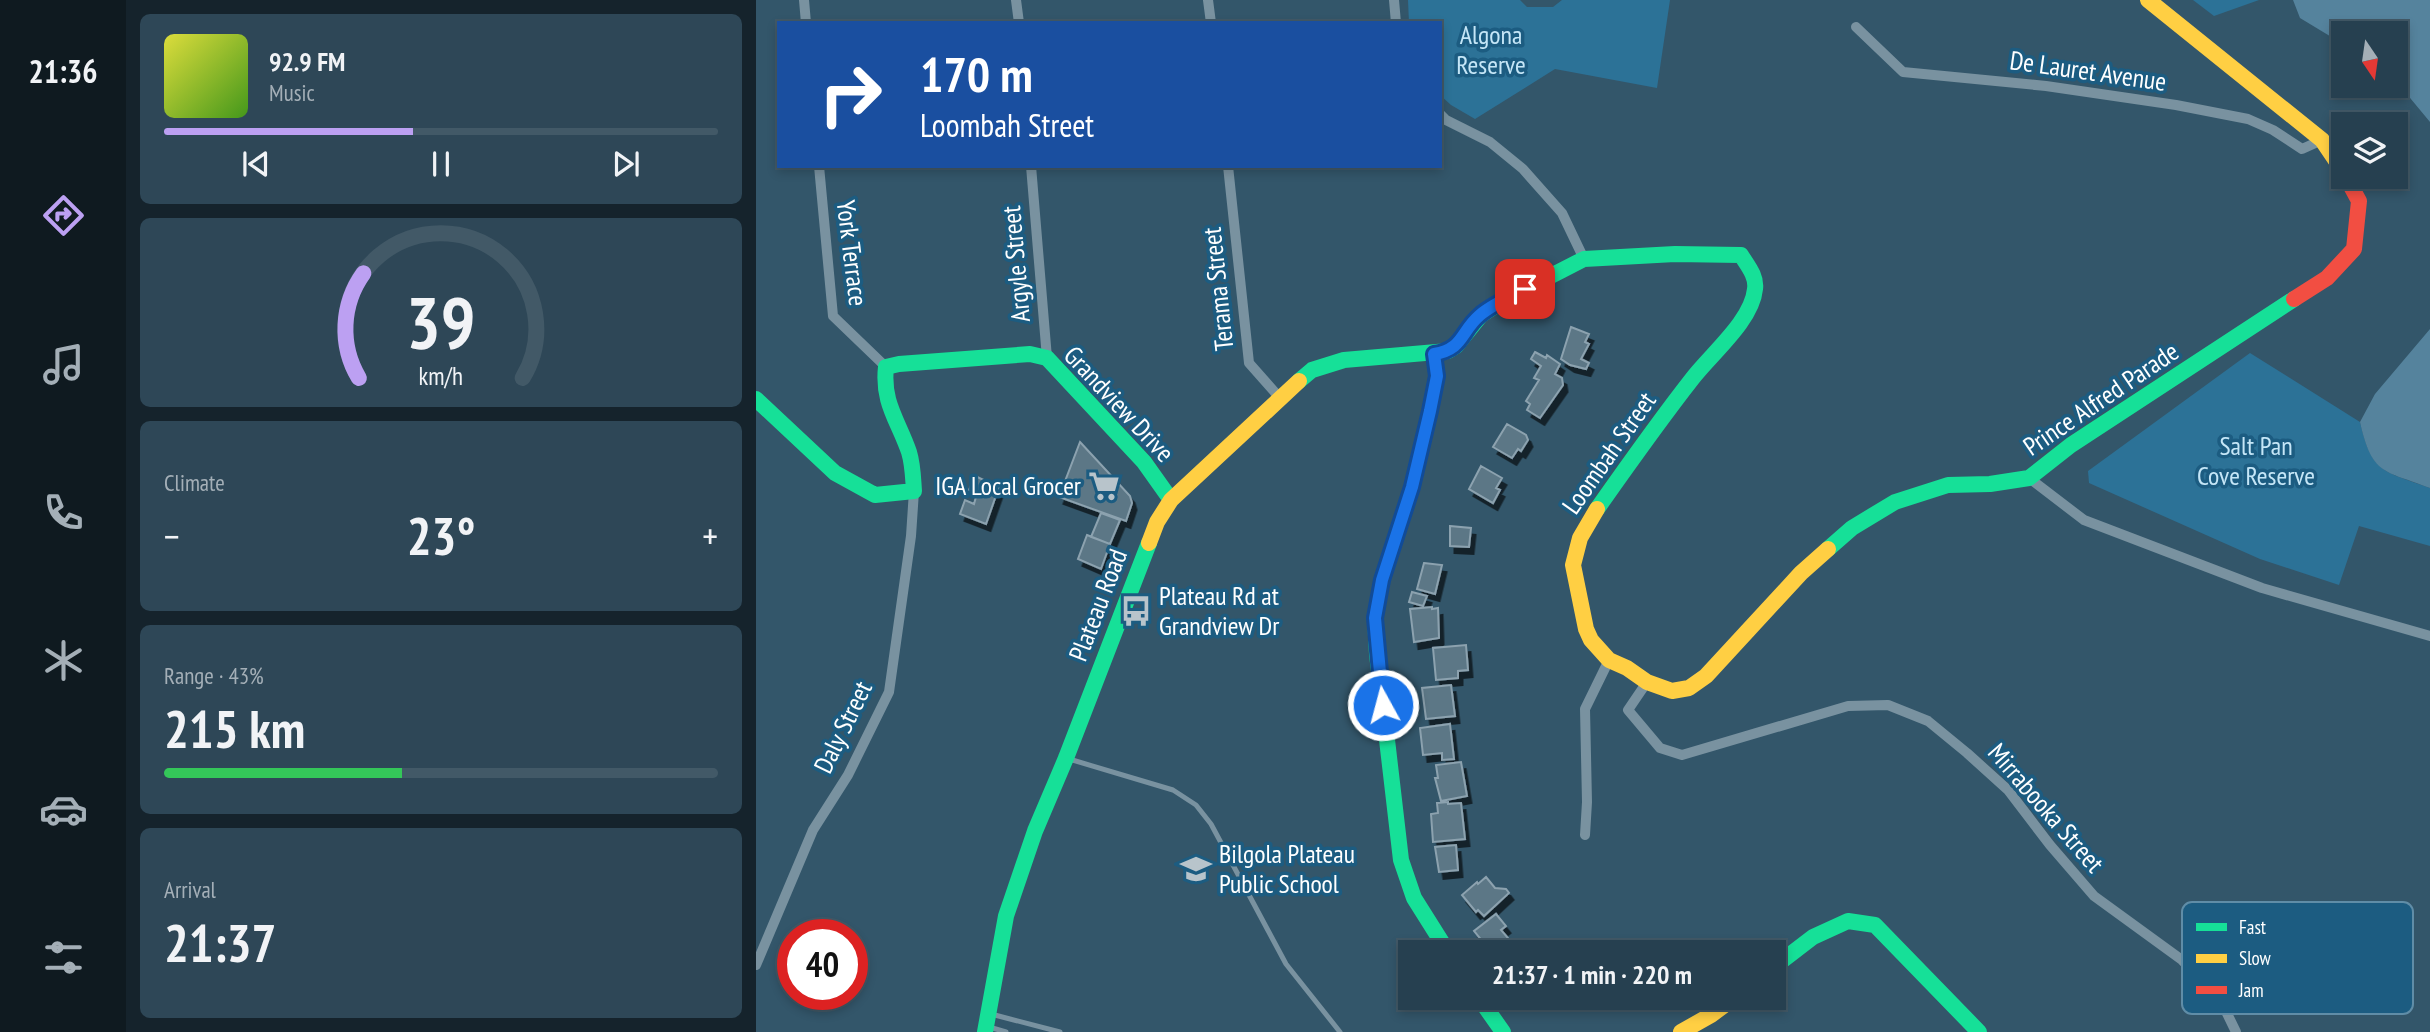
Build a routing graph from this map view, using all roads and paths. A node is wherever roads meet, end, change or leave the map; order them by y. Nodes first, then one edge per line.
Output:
1 (804, 0) edge
2 (1016, 0) edge
3 (1208, 0) edge
4 (1394, 0) edge
5 (2148, 0) edge
6 (806, 21) edge
7 (1019, 21) edge
8 (1212, 21) edge
9 (1396, 21) edge
10 (1856, 27) dead end
11 (1442, 116) edge
12 (2322, 140) junction
13 (2331, 153) edge
14 (819, 168) edge
15 (1031, 168) edge
16 (1228, 168) edge
17 (2352, 189) edge
18 (1584, 259) junction
19 (1434, 354) junction
20 (1046, 358) junction
21 (886, 367) junction
22 (1279, 397) junction
23 (756, 399) edge
24 (2029, 478) junction
25 (914, 491) junction
26 (1171, 499) junction
27 (2430, 636) edge
28 (1609, 660) junction
29 (1647, 681) junction
30 (1066, 758) junction
31 (1585, 835) dead end
32 (1440, 940) edge
33 (1786, 958) edge
34 (2182, 960) edge
35 (756, 965) edge
36 (1487, 1010) edge
37 (1718, 1010) edge
38 (2227, 1014) edge
39 (986, 1024) edge
40 (1006, 1032) edge
41 (1060, 1032) edge
42 (1340, 1032) edge
43 (1503, 1032) edge
44 (1681, 1032) edge
45 (1979, 1032) edge
46 (2236, 1032) edge

1 - 6 street
2 - 7 street
3 - 8 street
4 - 9 street
5 - 12 street
10 - 12 street, De Lauret Avenue
11 - 18 street
12 - 13 street
14 - 21 street, York Terrace
15 - 20 street, Argyle Street
16 - 22 street, Terama Street
17 - 24 street, Prince Alfred Parade
18 - 19 street, Loombah Street
18 - 28 street, Loombah Street
19 - 22 street, Plateau Road
19 - 32 street
20 - 21 street, Grandview Drive
20 - 26 street, Grandview Drive
21 - 25 street
22 - 26 street, Plateau Road
23 - 25 street
24 - 27 street, Prince Alfred Parade
24 - 29 street, Loombah Street
25 - 35 street, Daly Street
26 - 30 street, Plateau Road
28 - 29 street, Loombah Street
28 - 31 street
29 - 34 street, Mirrabooka Street
30 - 39 street, Plateau Road
30 - 42 lane
33 - 45 street
36 - 43 street
37 - 44 street
38 - 46 street, Mirrabooka Street
39 - 40 lane
39 - 41 lane

